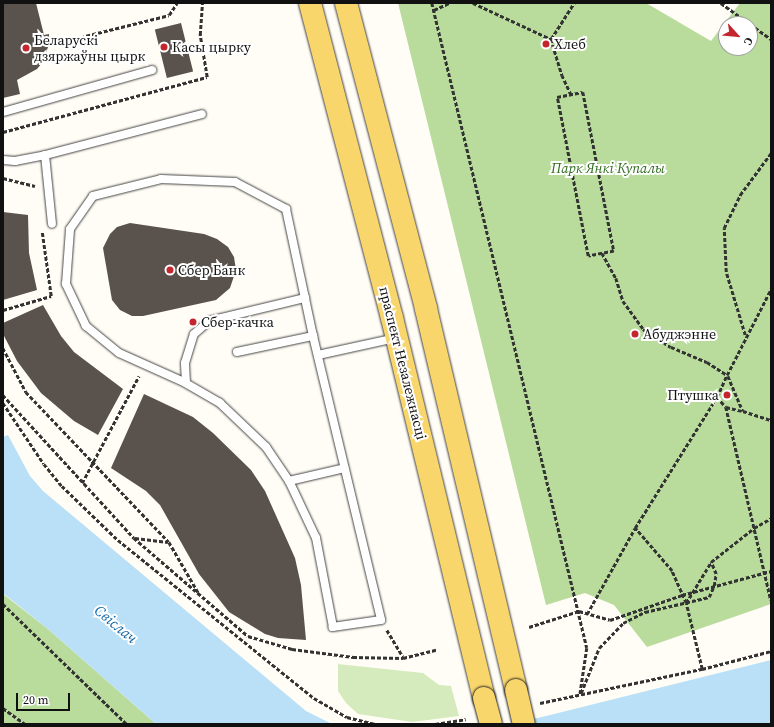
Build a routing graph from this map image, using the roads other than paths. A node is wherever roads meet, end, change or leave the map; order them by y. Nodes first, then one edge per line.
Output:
1 (310, 3) edge
2 (346, 3) edge
3 (152, 70) dead end
4 (3, 112) edge
5 (202, 114) dead end
6 (45, 155) junction
7 (3, 160) edge
8 (52, 224) dead end
9 (305, 298) junction
10 (313, 336) junction
11 (397, 337) junction
12 (237, 352) dead end
13 (318, 354) junction
14 (186, 383) junction
15 (345, 468) junction
16 (289, 481) junction
17 (491, 724) edge
18 (524, 724) edge

1 - 11 main road, праспект Незалежнасці
2 - 18 main road, bridge
3 - 4 lane
5 - 6 lane
6 - 7 lane
6 - 8 lane
9 - 10 lane
9 - 14 lane
9 - 14 lane
10 - 12 lane
10 - 13 lane
11 - 13 lane
11 - 17 main road, праспект Незалежнасці, bridge
13 - 15 lane
14 - 16 lane
15 - 16 lane
15 - 16 lane

